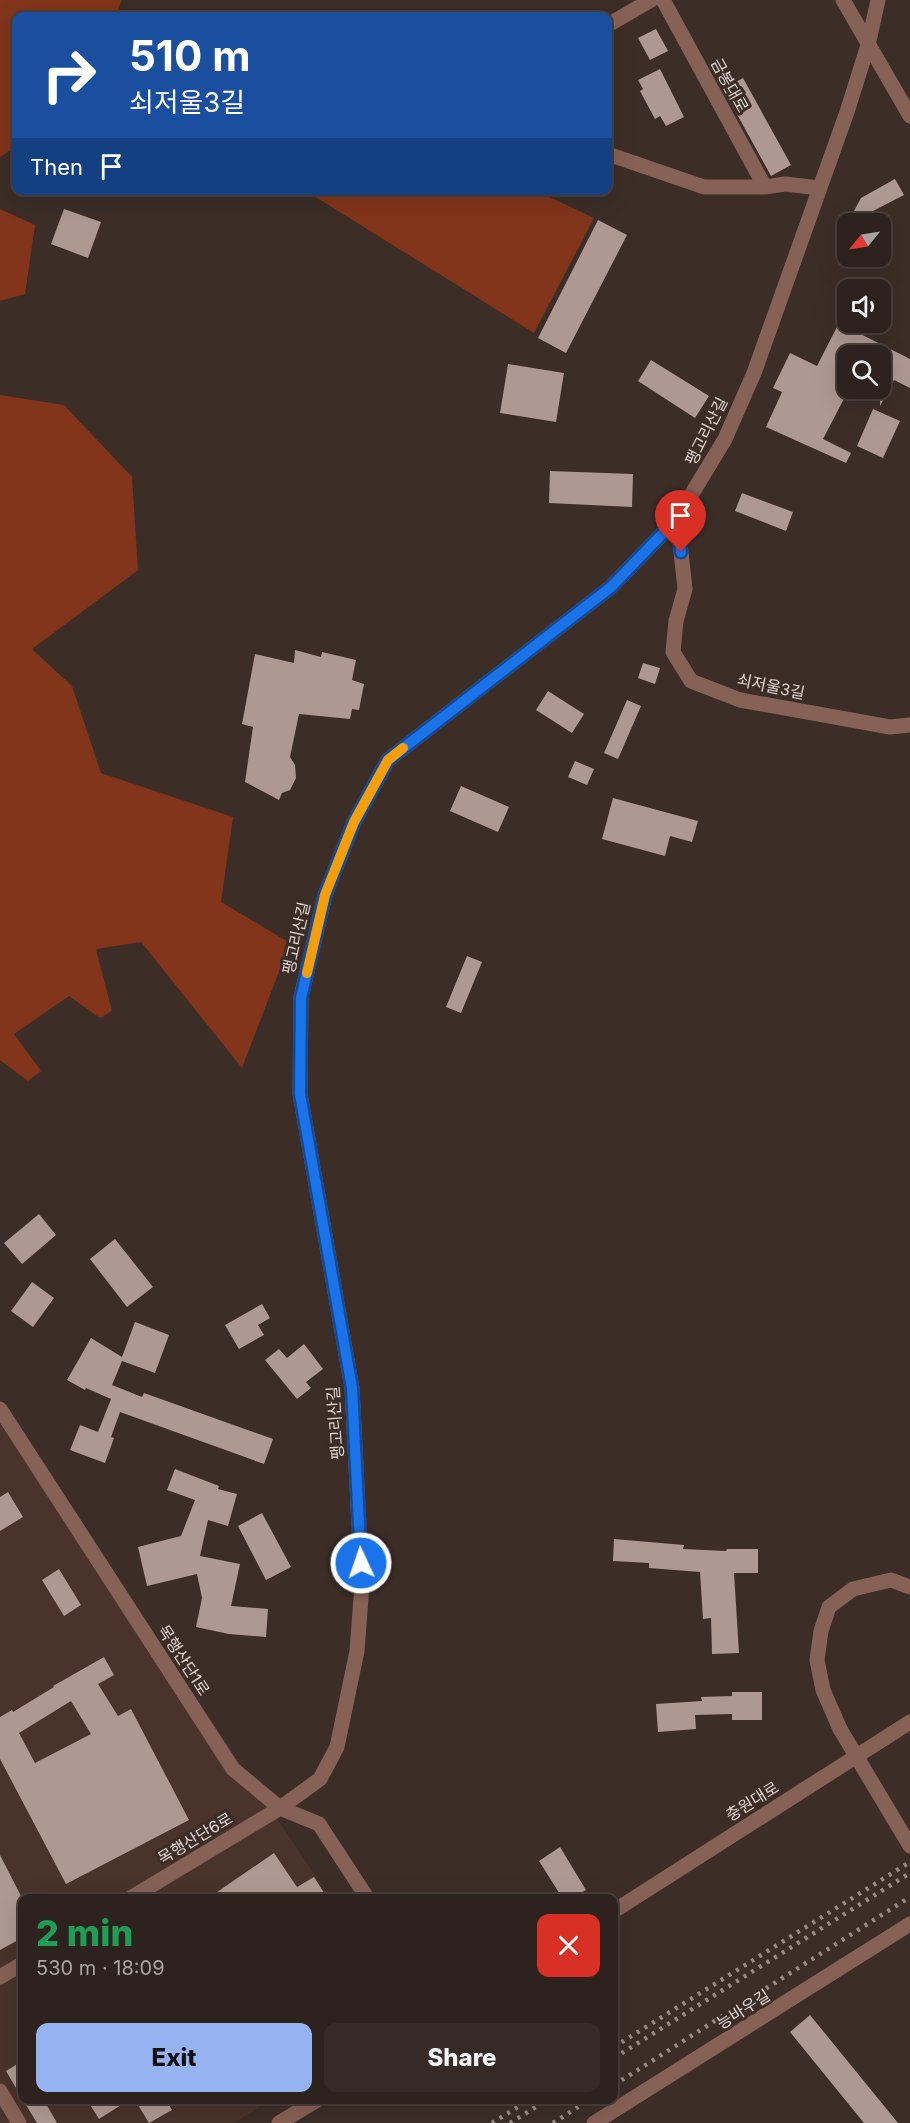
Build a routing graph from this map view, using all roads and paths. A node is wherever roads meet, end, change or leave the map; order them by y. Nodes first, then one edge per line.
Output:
1 (651, 0) edge
2 (663, 0) edge
3 (843, 0) edge
4 (878, 0) edge
5 (612, 23) edge
6 (868, 45) junction
7 (910, 116) edge
8 (612, 155) edge
9 (765, 187) junction
10 (820, 188) junction
11 (677, 515) junction
12 (910, 724) edge
13 (0, 1409) edge
14 (910, 1587) edge
15 (910, 1722) edge
16 (280, 1808) junction
17 (910, 1846) edge
18 (137, 1894) edge
19 (365, 1894) edge
20 (618, 1908) edge
21 (910, 1924) edge
22 (18, 1966) edge
23 (0, 1977) edge
24 (0, 2091) edge
25 (310, 2104) edge
26 (19, 2123) edge
27 (279, 2123) edge
28 (594, 2123) edge

1 - 5 street
2 - 9 street, 금봉대로
3 - 6 street
4 - 6 street, 팽고리산길
6 - 7 street
6 - 10 street, 팽고리산길
8 - 9 street
9 - 10 street
10 - 11 street, 팽고리산길
11 - 12 street, 쇠저울3길
11 - 16 street, 팽고리산길
13 - 16 street, 목행산단1로
14 - 17 street, bridge
15 - 20 street, 충원대로
16 - 18 street, 목행산단6로
16 - 19 street, 목행산단1로
21 - 28 street, 능바우길
22 - 23 street
24 - 26 street
25 - 27 street

